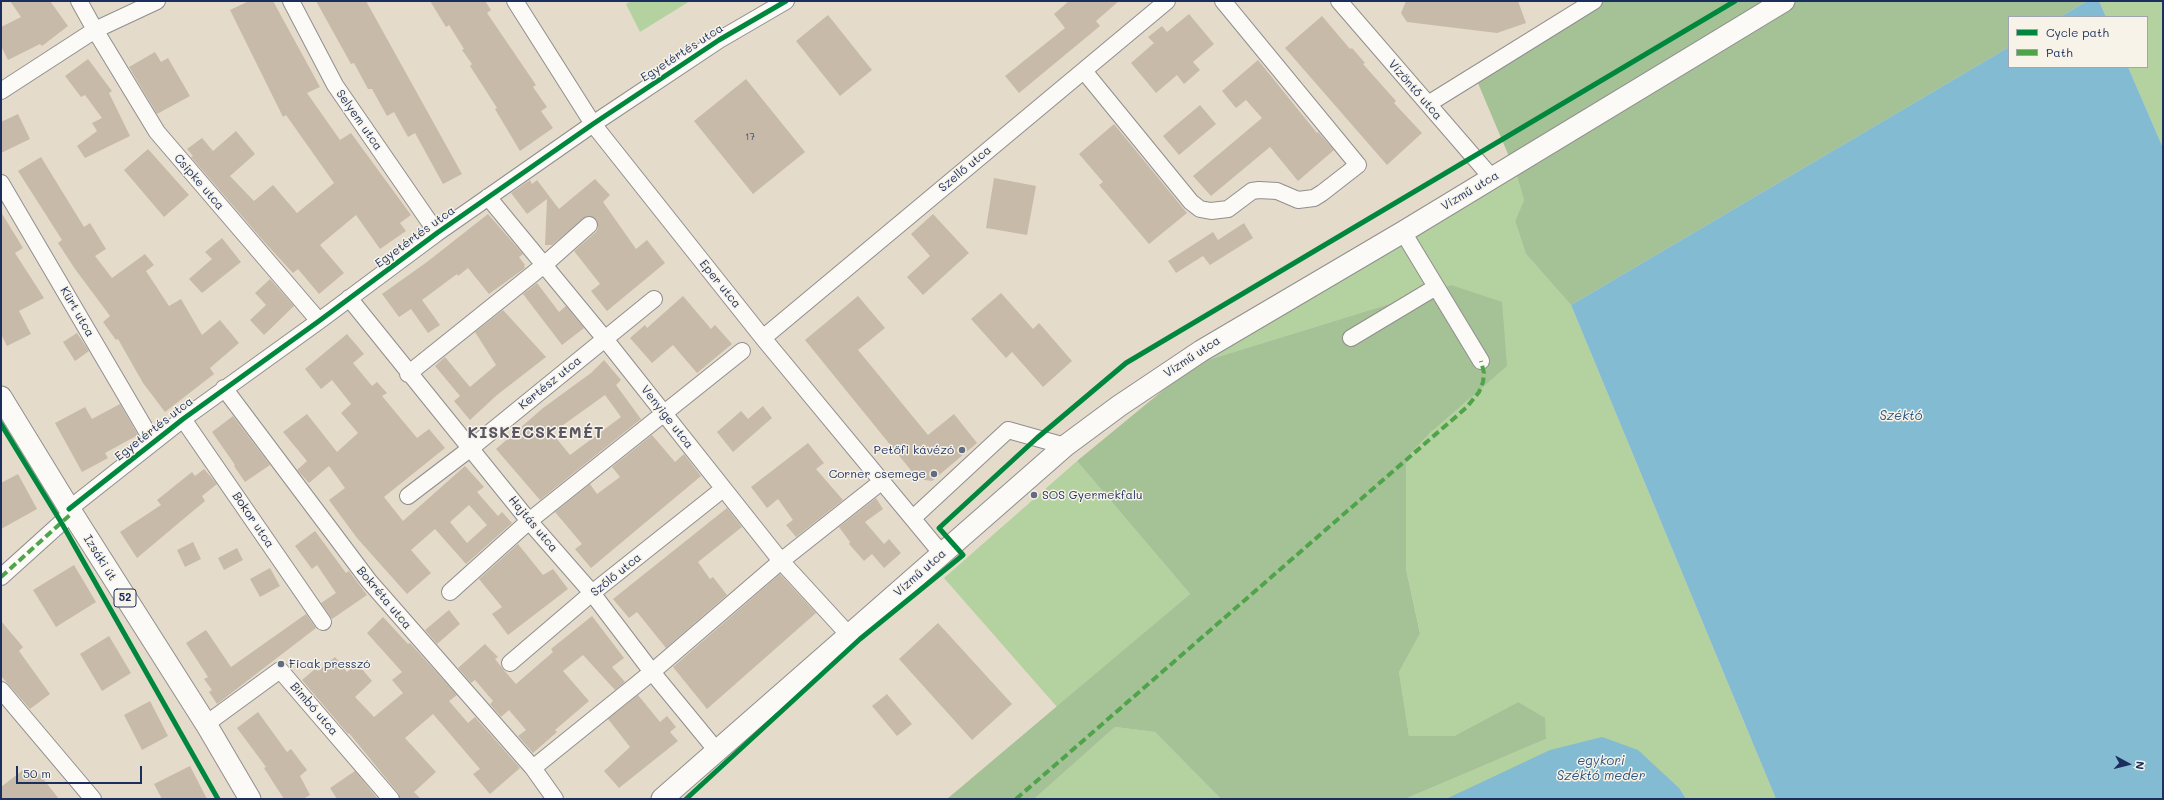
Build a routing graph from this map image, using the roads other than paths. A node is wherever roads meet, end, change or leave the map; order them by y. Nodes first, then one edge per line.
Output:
1 (79, 1) edge
2 (157, 1) edge
3 (291, 1) edge
4 (786, 1) edge
5 (1167, 1) edge
6 (1223, 1) edge
7 (1339, 1) edge
8 (1594, 1) edge
9 (1784, 1) edge
10 (518, 2) edge
11 (95, 30) junction
12 (1084, 71) junction
13 (1, 91) edge
14 (1428, 104) junction
15 (593, 124) junction
16 (1492, 178) junction
17 (1, 182) edge
18 (488, 197) junction
19 (589, 225) dead end
20 (437, 232) junction
21 (1402, 232) junction
22 (544, 265) junction
23 (1436, 287) junction
24 (348, 298) junction
25 (654, 299) dead end
26 (319, 322) junction
27 (763, 338) junction
28 (1351, 338) dead end
29 (605, 339) junction
30 (742, 351) dead end
31 (1481, 361) dead end
32 (408, 374) junction
33 (224, 388) junction
34 (1, 397) edge
35 (664, 413) junction
36 (183, 419) junction
37 (153, 442) junction
38 (1065, 446) junction
39 (471, 448) junction
40 (881, 482) junction
41 (723, 489) junction
42 (408, 496) dead end
43 (70, 511) junction
44 (913, 518) junction
45 (530, 521) junction
46 (942, 554) junction
47 (781, 561) junction
48 (1, 577) edge
49 (450, 592) dead end
50 (592, 594) junction
51 (323, 622) dead end
52 (848, 634) junction
53 (510, 663) dead end
54 (652, 672) junction
55 (1, 690) edge
56 (206, 724) junction
57 (717, 751) junction
58 (533, 768) junction
59 (93, 799) edge
60 (250, 799) edge
61 (391, 799) edge
62 (555, 799) edge
63 (662, 799) edge

1 - 11 street, Csipke utca
2 - 11 street
3 - 20 street, Selyem utca
4 - 15 street, Egyetértés utca
5 - 12 street, Szellő utca
6 - 12 street
7 - 14 street, Vízöntő utca
8 - 14 street
9 - 16 main road, Vízmű utca
10 - 15 street, Eper utca
11 - 13 street
11 - 26 street, Csipke utca
12 - 27 street, Szellő utca
14 - 16 street, Vízöntő utca
15 - 18 street, Egyetértés utca
15 - 27 street, Eper utca
16 - 21 main road, Vízmű utca
17 - 37 street, Kürt utca
18 - 20 street, Egyetértés utca
18 - 22 street, Venyige utca
19 - 22 street
20 - 24 street, Egyetértés utca
21 - 23 street
21 - 38 main road, Vízmű utca
22 - 29 street, Venyige utca
22 - 32 street
23 - 28 street
23 - 31 street
24 - 26 street, Egyetértés utca
24 - 32 street, Hajtás utca
25 - 29 street, Kertész utca
26 - 33 street, Egyetértés utca
27 - 40 street, Eper utca
29 - 35 street, Venyige utca
29 - 39 street, Kertész utca
30 - 35 street
32 - 39 street, Hajtás utca
33 - 36 street, Egyetértés utca
33 - 58 street, Bokréta utca
34 - 43 main road, Izsáki út / 52
35 - 41 street, Venyige utca
35 - 45 street
36 - 37 street, Egyetértés utca
36 - 51 street, Bokor utca
37 - 43 street, Egyetértés utca
38 - 44 street
38 - 46 main road, Vízmű utca
39 - 42 street, Kertész utca
39 - 45 street, Hajtás utca
40 - 44 street, Eper utca
40 - 47 street
41 - 47 street, Venyige utca
41 - 50 street, Szőlő utca
43 - 48 street, Egyetértés utca
43 - 56 main road, Izsáki út / 52
44 - 46 street, Eper utca
45 - 49 street
45 - 50 street, Hajtás utca
46 - 52 main road, Vízmű utca
47 - 52 street, Venyige utca
47 - 54 street
50 - 53 street, Szőlő utca
50 - 54 street, Hajtás utca
52 - 57 main road, Vízmű utca
54 - 57 street, Hajtás utca
54 - 58 street
55 - 59 street
56 - 60 main road, Izsáki út / 52
56 - 61 street, Bimbó utca
57 - 63 main road, Vízmű utca
58 - 62 street, Bokréta utca

